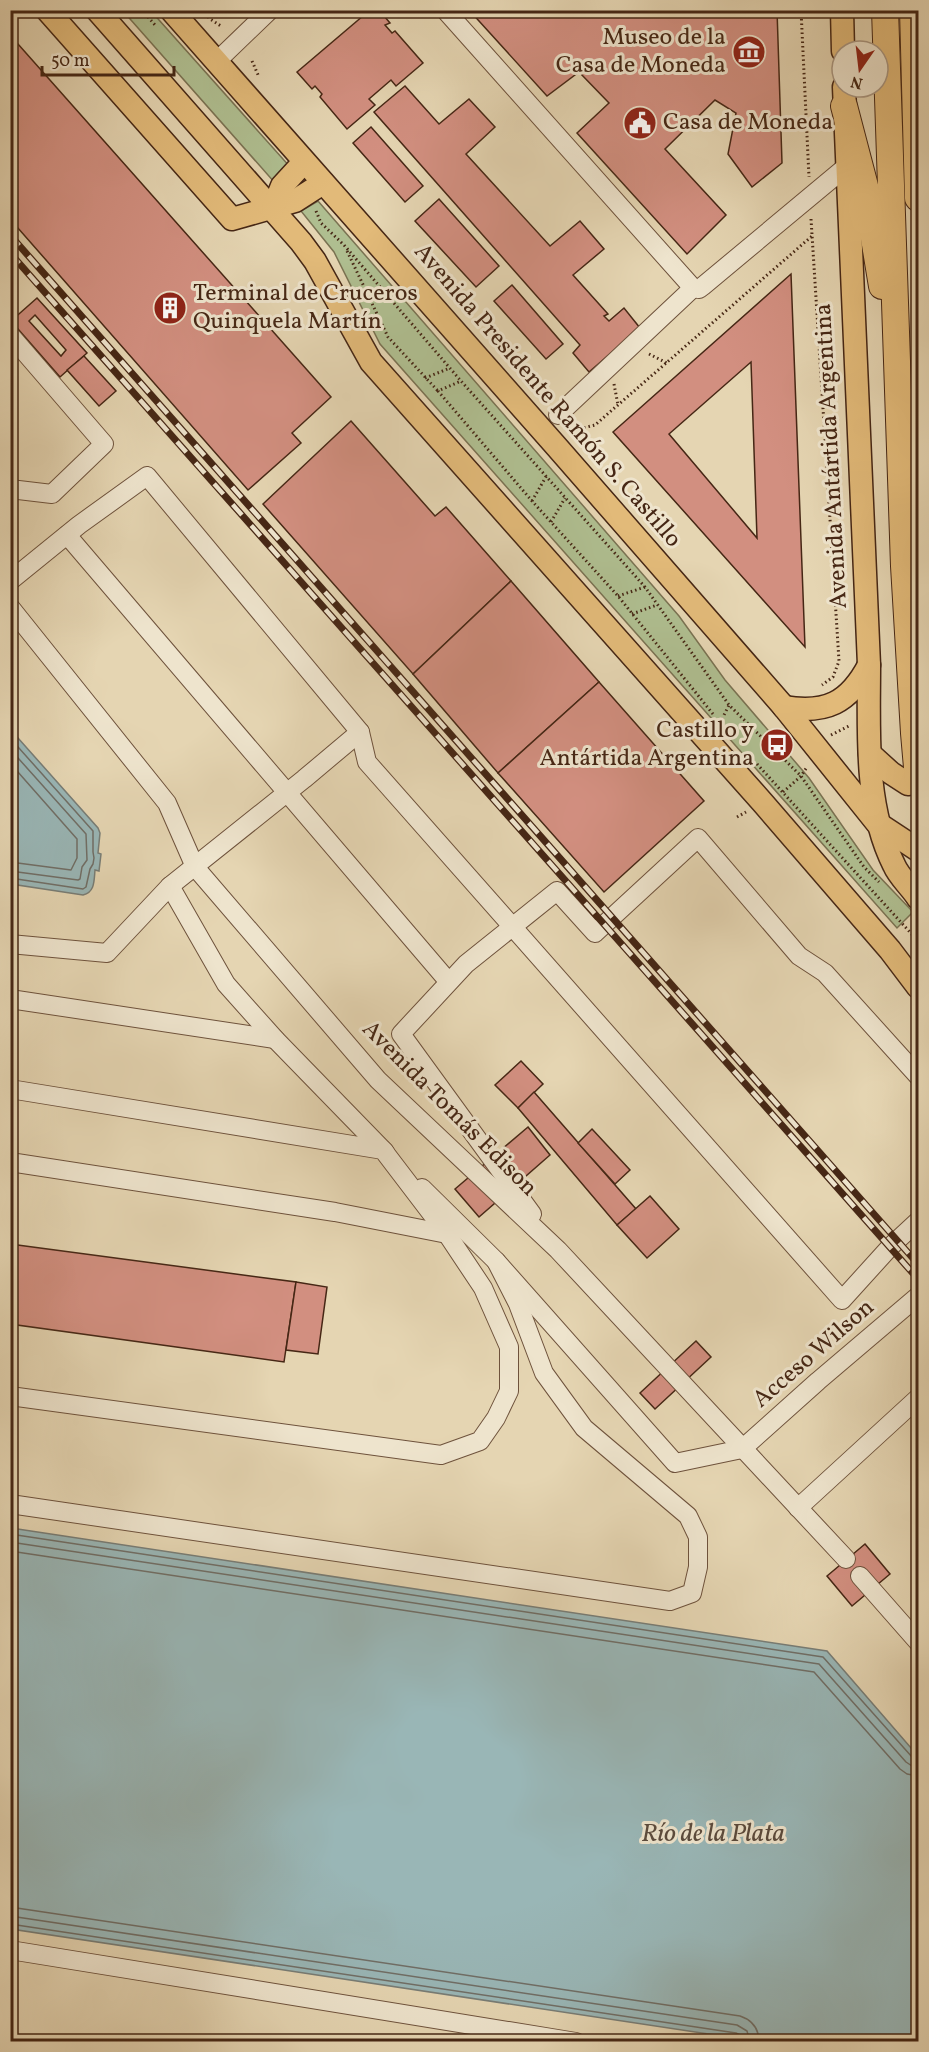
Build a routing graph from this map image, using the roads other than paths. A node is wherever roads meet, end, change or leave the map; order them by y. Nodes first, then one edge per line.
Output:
1 (47, 10) edge
2 (97, 10) edge
3 (171, 10) edge
4 (270, 10) edge
5 (445, 10) edge
6 (842, 10) edge
7 (885, 10) edge
8 (913, 10) edge
9 (843, 39) edge
10 (216, 62) junction
11 (844, 99) edge
12 (844, 99) edge
13 (304, 162) junction
14 (847, 166) junction
15 (323, 183) junction
16 (918, 198) edge
17 (273, 208) junction
18 (693, 288) junction
19 (10, 335) edge
20 (558, 415) dead end
21 (901, 435) junction
22 (10, 489) edge
23 (67, 535) junction
24 (10, 581) edge
25 (10, 607) edge
26 (869, 665) junction
27 (784, 707) junction
28 (360, 732) junction
29 (870, 754) junction
30 (913, 782) edge
31 (286, 793) junction
32 (877, 823) junction
33 (918, 850) edge
34 (195, 867) junction
35 (171, 886) junction
36 (915, 906) edge
37 (514, 926) junction
38 (10, 944) edge
39 (448, 981) junction
40 (918, 987) edge
41 (10, 999) edge
42 (275, 1038) junction
43 (918, 1076) edge
44 (10, 1089) edge
45 (383, 1150) junction
46 (10, 1162) edge
47 (918, 1221) edge
48 (447, 1234) junction
49 (558, 1250) junction
50 (496, 1262) junction
51 (918, 1296) edge
52 (10, 1396) edge
53 (918, 1398) edge
54 (742, 1449) junction
55 (10, 1504) edge
56 (798, 1508) junction
57 (846, 1559) dead end
58 (860, 1576) dead end
59 (918, 1642) edge
60 (10, 1950) edge
61 (576, 2042) edge

1 - 17 main road
2 - 17 main road
3 - 10 main road, Avenida Presidente Ramón S. Castillo
4 - 10 street
5 - 18 street
6 - 9 main road
7 - 21 highway
8 - 16 highway
10 - 13 main road, Avenida Presidente Ramón S. Castillo
11 - 21 highway
12 - 14 main road, Avenida Antártida Argentina
13 - 15 main road, Avenida Presidente Ramón S. Castillo
13 - 17 main road
14 - 18 street
14 - 26 main road, Avenida Antártida Argentina
15 - 17 main road
15 - 27 main road, Avenida Presidente Ramón S. Castillo
17 - 40 main road
18 - 20 street
19 - 22 street
21 - 30 highway
23 - 24 street
23 - 28 street
23 - 31 street
25 - 34 street, Avenida Tomás Edison
26 - 27 main road
26 - 29 main road, Avenida Antártida Argentina
27 - 32 main road, Avenida Presidente Ramón S. Castillo
28 - 31 street
28 - 37 street
29 - 30 main road
29 - 32 main road, Avenida Antártida Argentina
31 - 34 street
31 - 39 street
32 - 33 main road, Avenida Presidente Ramón S. Castillo
32 - 36 main road, Avenida Presidente Ramón S. Castillo
34 - 35 street
34 - 49 street, Avenida Tomás Edison
35 - 38 street
35 - 42 street
37 - 39 street
37 - 43 street
37 - 47 street
39 - 49 street
41 - 42 street
42 - 45 street
44 - 45 street
45 - 48 street
45 - 50 street
46 - 48 street
48 - 52 street
49 - 54 street, Avenida Tomás Edison
50 - 54 street
50 - 55 street
51 - 54 street, Acceso Wilson
53 - 56 street
54 - 56 street, Avenida Tomás Edison
56 - 57 street, Avenida Tomás Edison
58 - 59 street
60 - 61 street

